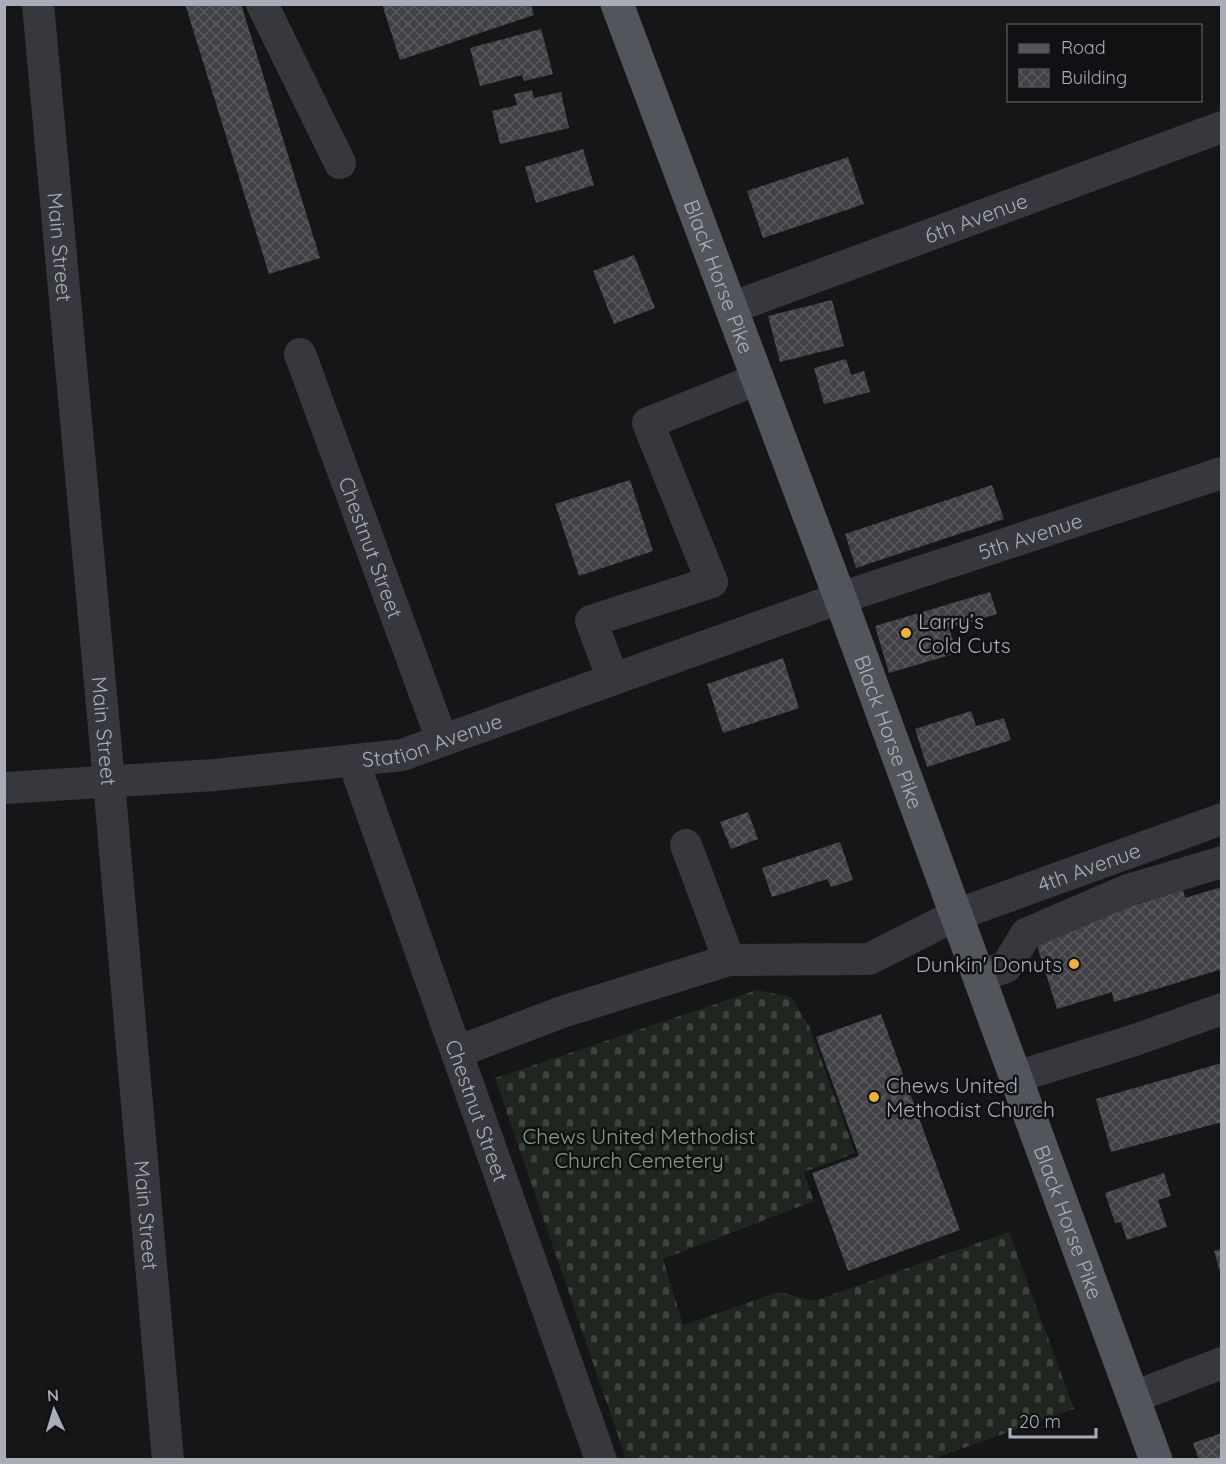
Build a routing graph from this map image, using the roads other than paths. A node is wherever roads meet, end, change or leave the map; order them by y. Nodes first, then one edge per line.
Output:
1 (38, 4) edge
2 (262, 4) edge
3 (617, 4) edge
4 (1221, 127) edge
5 (340, 163) dead end
6 (731, 308) junction
7 (300, 354) dead end
8 (758, 379) junction
9 (1221, 473) edge
10 (840, 598) junction
11 (613, 679) junction
12 (442, 740) junction
13 (353, 760) junction
14 (109, 782) junction
15 (4, 788) edge
16 (1221, 819) edge
17 (686, 844) dead end
18 (1221, 862) edge
19 (956, 915) junction
20 (729, 960) junction
21 (979, 976) junction
22 (1221, 1009) edge
23 (457, 1052) junction
24 (1016, 1077) junction
25 (1221, 1363) edge
26 (1134, 1397) junction
27 (168, 1460) edge
28 (601, 1460) edge
29 (1156, 1460) edge

1 - 14 street, Main Street
2 - 5 street
3 - 6 main road, Black Horse Pike
4 - 6 street, 6th Avenue
6 - 8 main road, Black Horse Pike
7 - 12 street, Chestnut Street
8 - 10 main road, Black Horse Pike
8 - 11 street
9 - 10 street, 5th Avenue
10 - 11 street, Station Avenue
10 - 19 main road, Black Horse Pike
11 - 12 street, Station Avenue
12 - 13 street, Station Avenue
13 - 14 street, Station Avenue
13 - 23 street, Chestnut Street
14 - 15 street, Station Avenue
14 - 27 street, Main Street
16 - 19 street, 4th Avenue
17 - 20 street
18 - 21 street
19 - 20 street, 4th Avenue
19 - 21 main road, Black Horse Pike
20 - 23 street, 4th Avenue
21 - 24 main road, Black Horse Pike
22 - 24 street
23 - 28 street, Chestnut Street
24 - 26 main road, Black Horse Pike
25 - 26 street
26 - 29 main road, Black Horse Pike

